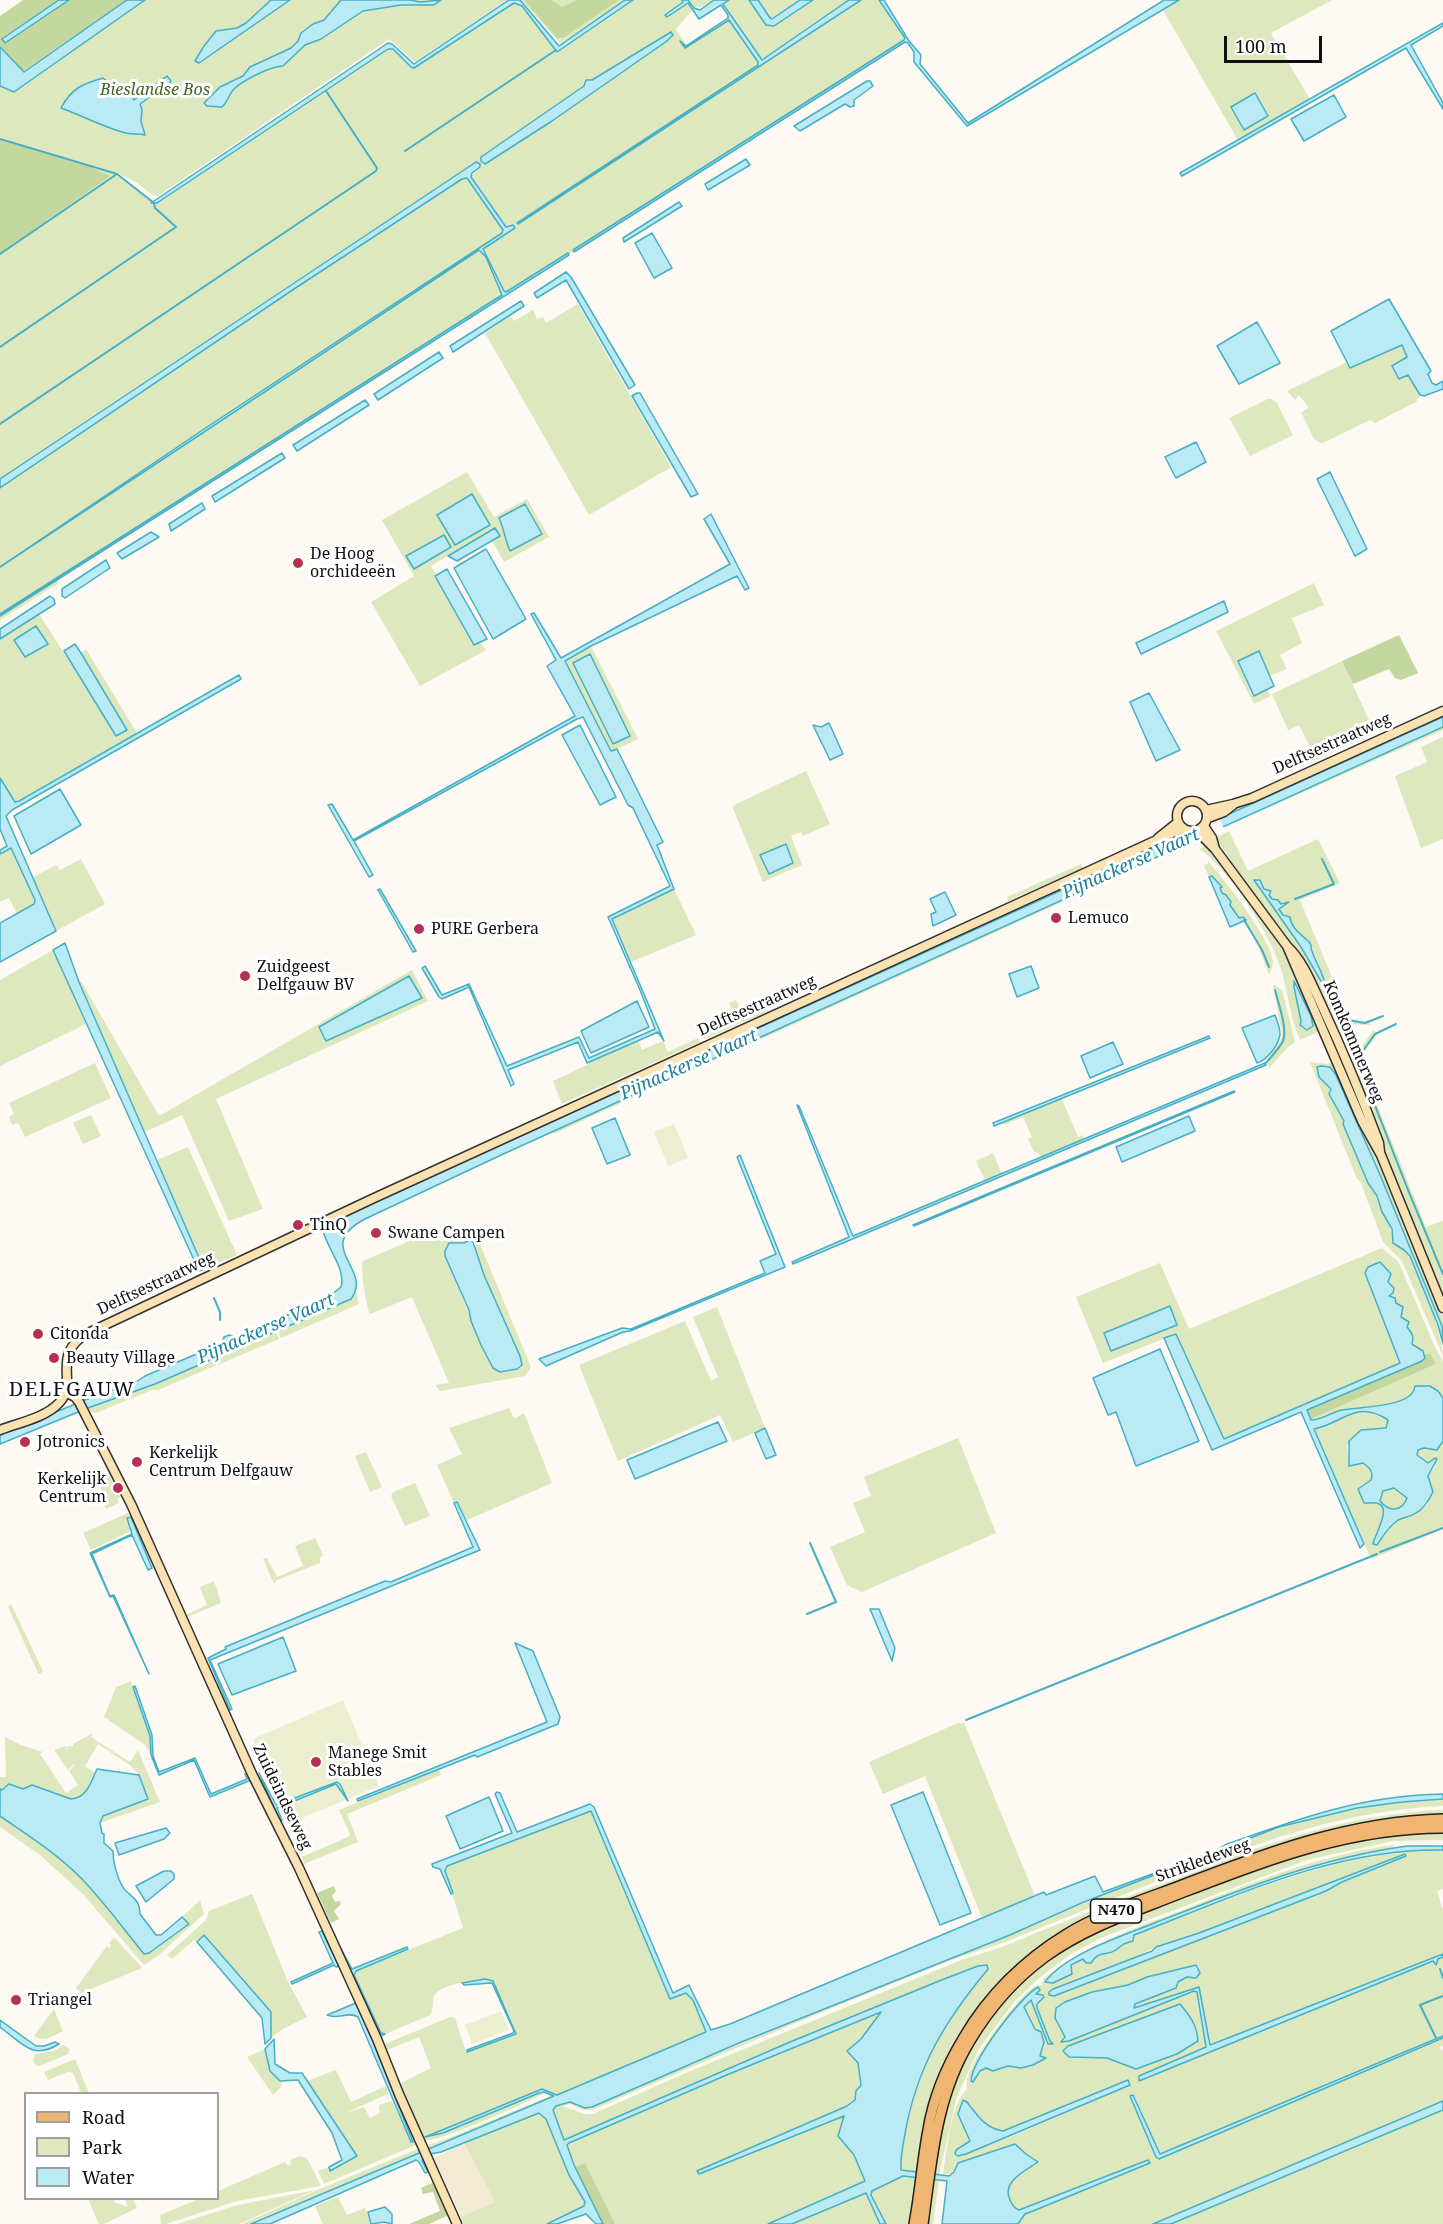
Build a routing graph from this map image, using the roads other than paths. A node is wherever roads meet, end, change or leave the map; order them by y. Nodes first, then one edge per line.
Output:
1 (1443, 711) edge
2 (1196, 823) junction
3 (1443, 1308) edge
4 (65, 1392) junction
5 (0, 1430) edge
6 (1443, 1819) edge
7 (1443, 1828) edge
8 (925, 2176) junction
9 (458, 2224) edge
10 (914, 2224) edge
11 (923, 2224) edge

1 - 2 street, Delftsestraatweg
2 - 3 street, Komkommerweg
2 - 4 street, Delftsestraatweg
4 - 5 street
4 - 9 street, Zuideindseweg
6 - 8 main road, Strikledeweg / N470
7 - 8 main road, Strikledeweg / N470
8 - 10 main road, Strikledeweg / N470
8 - 11 main road, Strikledeweg / N470

